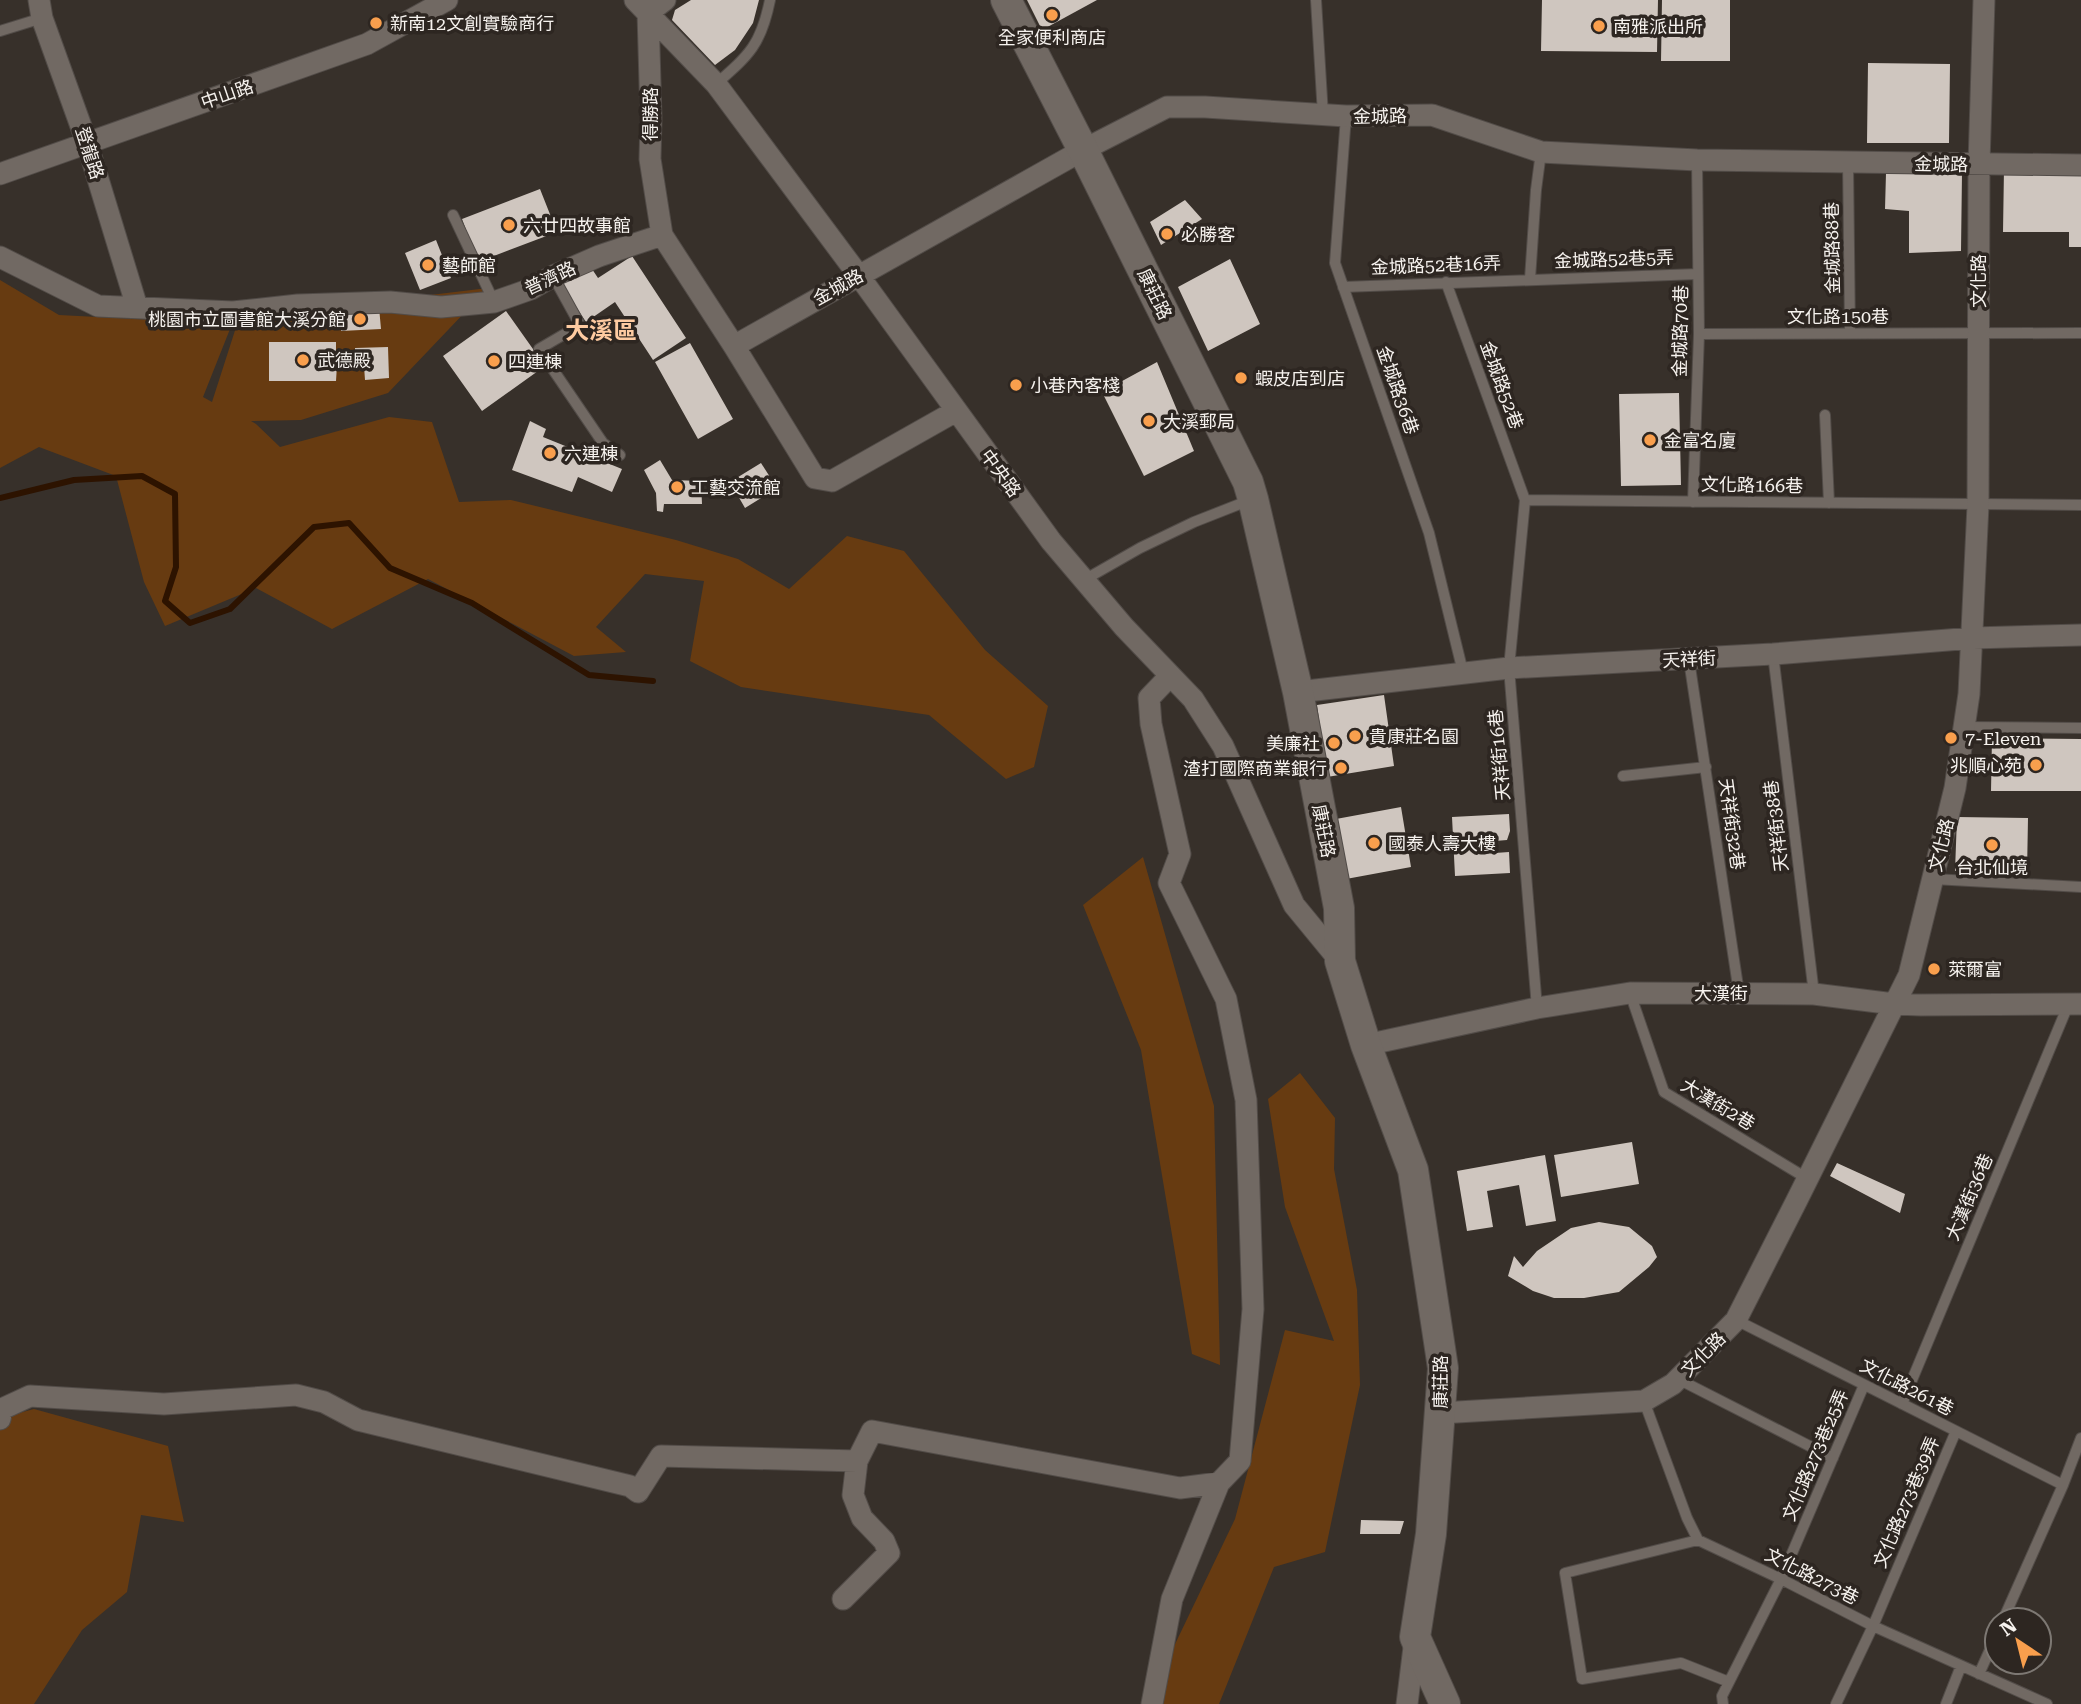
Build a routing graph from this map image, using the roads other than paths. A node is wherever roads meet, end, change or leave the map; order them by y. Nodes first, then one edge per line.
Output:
1 (447, 0) edge
2 (666, 0) edge
3 (770, 0) edge
4 (1006, 0) edge
5 (1316, 0) edge
6 (1984, 0) edge
7 (641, 7) edge
8 (41, 9) edge
9 (0, 31) edge
10 (716, 84) junction
11 (1323, 115) junction
12 (1346, 116) junction
13 (87, 143) junction
14 (1083, 150) junction
15 (1541, 152) junction
16 (1697, 160) junction
17 (1848, 162) junction
18 (1979, 164) junction
19 (2081, 165) edge
20 (0, 174) edge
21 (453, 215) dead end
22 (662, 235) junction
23 (0, 257) edge
24 (1698, 274) junction
25 (553, 276) junction
26 (859, 276) junction
27 (1530, 279) junction
28 (1446, 282) junction
29 (1343, 287) junction
30 (494, 302) junction
31 (137, 307) junction
32 (1850, 333) junction
33 (1978, 333) junction
34 (2081, 333) edge
35 (1699, 334) junction
36 (734, 346) junction
37 (956, 411) junction
38 (1825, 415) dead end
39 (620, 455) dead end
40 (1253, 499) junction
41 (1525, 500) junction
42 (1693, 502) junction
43 (1829, 503) junction
44 (1978, 505) junction
45 (2081, 505) edge
46 (1084, 580) junction
47 (2081, 635) edge
48 (1973, 638) junction
49 (1773, 654) junction
50 (1689, 660) junction
51 (1509, 668) junction
52 (1463, 672) junction
53 (1170, 676) junction
54 (1298, 692) junction
55 (1965, 727) junction
56 (2081, 728) edge
57 (1706, 767) junction
58 (1623, 776) dead end
59 (1933, 879) junction
60 (2081, 887) edge
61 (1340, 961) junction
62 (1630, 993) junction
63 (1739, 993) junction
64 (1814, 994) junction
65 (2075, 1003) edge
66 (1894, 1004) junction
67 (1537, 1007) junction
68 (1366, 1045) junction
69 (1808, 1179) junction
70 (1736, 1320) junction
71 (1678, 1379) junction
72 (1864, 1385) junction
73 (1644, 1401) junction
74 (1902, 1404) junction
75 (1440, 1413) junction
76 (0, 1419) edge
77 (1956, 1431) junction
78 (2081, 1438) edge
79 (1833, 1458) junction
80 (857, 1461) junction
81 (1219, 1483) junction
82 (2063, 1485) junction
83 (1698, 1540) junction
84 (1781, 1578) junction
85 (844, 1599) dead end
86 (2009, 1606) edge
87 (1873, 1626) junction
88 (1415, 1637) junction
89 (1983, 1665) edge
90 (1961, 1666) junction
91 (1979, 1674) junction
92 (1729, 1682) junction
93 (1152, 1704) edge
94 (1406, 1704) edge
95 (1445, 1704) edge
96 (1723, 1704) edge
97 (1836, 1704) edge
98 (1946, 1704) edge
99 (2047, 1704) edge

1 - 13 street, 中山路
2 - 7 street
3 - 10 lane
4 - 14 street, 康莊路
5 - 11 lane
6 - 18 street, 文化路
7 - 10 street, 中央路
7 - 22 street, 得勝路
8 - 9 lane
8 - 13 street, 登龍路
10 - 26 street, 中央路
11 - 12 street, 金城路
11 - 14 street, 金城路
12 - 15 street, 金城路
12 - 29 lane, 金城路36巷
13 - 20 street, 中山路
13 - 31 street, 登龍路
14 - 26 street, 金城路
14 - 40 street, 康莊路
15 - 16 street, 金城路
15 - 27 lane
16 - 17 street, 金城路
16 - 24 lane, 金城路70巷
17 - 18 street, 金城路
17 - 32 lane, 金城路88巷
18 - 19 street, 金城路
18 - 33 street, 文化路
21 - 30 lane
22 - 25 street, 普濟路
22 - 36 street
23 - 31 street, 普濟路
24 - 27 lane, 金城路52巷5弄
24 - 35 lane, 金城路70巷
25 - 30 street, 普濟路
25 - 39 lane
26 - 36 street, 金城路
26 - 37 street, 中央路
27 - 28 lane, 金城路52巷16弄
28 - 29 lane, 金城路52巷16弄
28 - 41 lane, 金城路52巷
29 - 52 lane, 金城路36巷
30 - 31 street, 普濟路
32 - 33 lane, 文化路150巷
32 - 35 lane, 文化路150巷
33 - 34 lane, 文化路150巷
33 - 44 street, 文化路
35 - 42 lane, 金城路70巷
36 - 37 street
37 - 46 street, 中央路
38 - 43 lane
40 - 46 lane
40 - 54 street, 康莊路
41 - 42 lane, 文化路166巷
41 - 51 lane, 天祥街16巷
42 - 43 lane, 文化路166巷
43 - 44 lane, 文化路166巷
44 - 45 lane, 文化路166巷
44 - 48 street, 文化路
46 - 53 street, 中央路
47 - 48 street, 天祥街
48 - 49 street, 天祥街
48 - 55 street, 文化路
49 - 50 street, 天祥街
49 - 64 lane, 天祥街38巷
50 - 51 street, 天祥街
50 - 57 lane, 天祥街32巷
51 - 52 street, 天祥街
51 - 67 lane, 天祥街16巷
52 - 54 street, 天祥街
53 - 61 street, 中央路
53 - 81 street
54 - 61 street, 康莊路
55 - 56 lane
55 - 59 street, 文化路
57 - 58 lane
57 - 63 lane, 天祥街32巷
59 - 60 lane
59 - 66 street, 文化路
61 - 68 street, 康莊路
62 - 63 street, 大漢街
62 - 67 street, 大漢街
62 - 69 lane, 大漢街2巷
63 - 64 street, 大漢街
64 - 66 street, 大漢街
65 - 66 street, 大漢街
65 - 74 lane, 大漢街36巷
66 - 69 street, 文化路
67 - 68 street, 大漢街
68 - 75 street, 康莊路
69 - 70 street, 文化路
70 - 71 street, 文化路
70 - 72 lane, 文化路261巷
71 - 73 street, 文化路
71 - 79 lane
72 - 74 lane, 文化路261巷
72 - 79 lane, 文化路273巷25弄
73 - 75 street, 文化路
73 - 83 lane
74 - 77 lane, 文化路261巷
75 - 88 street, 康莊路
76 - 80 street
77 - 82 lane, 文化路261巷
77 - 87 lane, 文化路273巷39弄
78 - 82 lane
79 - 84 lane, 文化路273巷25弄
80 - 81 street
80 - 85 street
81 - 93 street
82 - 86 lane
83 - 84 lane, 文化路273巷
83 - 92 lane
84 - 87 lane, 文化路273巷
84 - 92 lane, 文化路273巷25弄
87 - 90 lane, 文化路273巷
87 - 97 lane, 文化路273巷39弄
88 - 94 street
88 - 95 street
89 - 91 lane
90 - 91 lane, 文化路273巷
90 - 98 lane
91 - 99 lane, 文化路273巷
92 - 96 lane, 文化路273巷25弄

